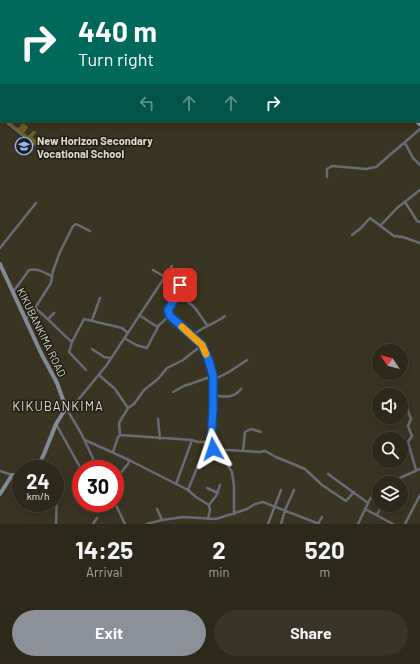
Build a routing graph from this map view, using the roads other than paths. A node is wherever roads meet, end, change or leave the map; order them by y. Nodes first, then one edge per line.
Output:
1 (420, 129) edge
2 (405, 143) junction
3 (420, 165) edge
4 (327, 177) dead end
5 (420, 190) edge
6 (406, 202) junction
7 (36, 203) dead end
8 (420, 222) edge
9 (380, 226) junction
10 (90, 231) dead end
11 (352, 234) dead end
12 (420, 243) edge
13 (0, 248) edge
14 (0, 264) edge
15 (172, 266) dead end
16 (153, 270) dead end
17 (52, 276) junction
18 (165, 277) junction
19 (183, 282) dead end
20 (176, 288) junction
21 (13, 293) junction
22 (178, 293) junction
23 (100, 298) dead end
24 (35, 308) junction
25 (54, 313) dead end
26 (139, 315) junction
27 (170, 316) junction
28 (225, 316) dead end
29 (25, 319) junction
30 (48, 319) junction
31 (92, 320) junction
32 (159, 325) junction
33 (207, 325) junction
34 (128, 333) junction
35 (192, 336) junction
36 (124, 338) junction
37 (72, 342) junction
38 (202, 345) junction
39 (92, 349) dead end
40 (111, 358) junction
41 (246, 360) dead end
42 (86, 370) dead end
43 (99, 375) junction
44 (213, 376) junction
45 (213, 380) junction
46 (241, 389) dead end
47 (173, 392) dead end
48 (212, 395) junction
49 (66, 408) junction
50 (128, 408) junction
51 (408, 412) edge
52 (158, 419) dead end
53 (56, 424) junction
54 (261, 432) dead end
55 (120, 435) junction
56 (160, 439) junction
57 (85, 440) junction
58 (192, 440) junction
59 (211, 442) junction
60 (213, 449) junction
61 (243, 451) junction
62 (113, 452) junction
63 (201, 458) dead end
64 (41, 460) edge
65 (76, 460) edge
66 (94, 460) edge
67 (129, 460) junction
68 (124, 468) edge
69 (420, 469) edge
70 (416, 470) junction
71 (0, 471) edge
72 (328, 474) dead end
73 (12, 475) joint
74 (404, 476) edge
75 (176, 484) junction
76 (220, 485) dead end
77 (207, 488) dead end
78 (188, 490) junction
79 (281, 490) dead end
80 (294, 490) dead end
81 (354, 492) junction
82 (218, 493) junction
83 (0, 494) edge
84 (420, 495) edge
85 (372, 497) edge
86 (368, 503) junction
87 (209, 505) junction
88 (274, 506) junction
89 (157, 509) dead end
90 (365, 509) junction
91 (285, 510) junction
92 (57, 512) edge
93 (119, 512) edge
94 (378, 512) edge
95 (234, 514) junction
96 (376, 515) junction
97 (322, 517) dead end
98 (97, 518) dead end
99 (208, 519) junction
100 (162, 520) junction
101 (155, 523) edge
102 (56, 524) edge
103 (94, 524) edge
104 (125, 524) edge
105 (147, 524) edge
106 (268, 524) edge
107 (281, 524) edge
108 (319, 524) edge
109 (358, 524) edge
110 (392, 524) edge
111 (405, 524) edge

1 - 2 street
2 - 3 street
2 - 4 street
5 - 6 street
6 - 8 street
6 - 9 street
7 - 13 street
9 - 11 street
9 - 12 street
10 - 17 street
14 - 21 street, KIKUBANKIMA ROAD
15 - 18 street
16 - 18 street
17 - 21 street
17 - 24 street
18 - 20 street
18 - 26 street
19 - 20 street
20 - 22 street
21 - 29 street, KIKUBANKIMA ROAD
22 - 27 street
22 - 33 street
23 - 31 street
24 - 29 street
24 - 30 street
25 - 30 street
26 - 32 street
26 - 34 street
27 - 32 street
27 - 35 street
28 - 33 street
29 - 49 street, KIKUBANKIMA ROAD
30 - 37 street
31 - 34 street
31 - 37 street
32 - 36 street
33 - 35 street
34 - 36 street
35 - 38 street
36 - 40 street
37 - 42 street
38 - 44 street
38 - 50 street
39 - 40 street
40 - 43 street
41 - 45 street
43 - 49 street
43 - 50 street
44 - 45 street
44 - 47 street
45 - 48 street
46 - 48 street
48 - 59 street
49 - 53 street
49 - 57 street
50 - 55 street
51 - 70 street
52 - 56 street
53 - 64 street
53 - 65 street
54 - 61 street
55 - 56 street
55 - 62 street
56 - 58 street
57 - 62 street
57 - 66 street
58 - 59 street
58 - 75 street
59 - 60 street
60 - 61 street
60 - 95 street
61 - 81 street
62 - 67 street
63 - 78 street
67 - 68 street
67 - 75 street
69 - 70 street
70 - 74 street
71 - 73 street
72 - 81 street
73 - 83 street
75 - 78 street
76 - 82 street
77 - 82 street
78 - 87 street
79 - 88 street
80 - 91 street
81 - 86 street
82 - 87 street
84 - 111 street
85 - 86 street
86 - 90 street
87 - 99 street
88 - 91 street
88 - 95 street
88 - 106 street
89 - 100 street
90 - 96 street
90 - 109 street
91 - 107 street
91 - 108 street
92 - 102 street
93 - 104 street
94 - 96 street
95 - 99 street
96 - 110 street
97 - 108 street
98 - 103 street
99 - 100 street
100 - 101 street
101 - 105 street

